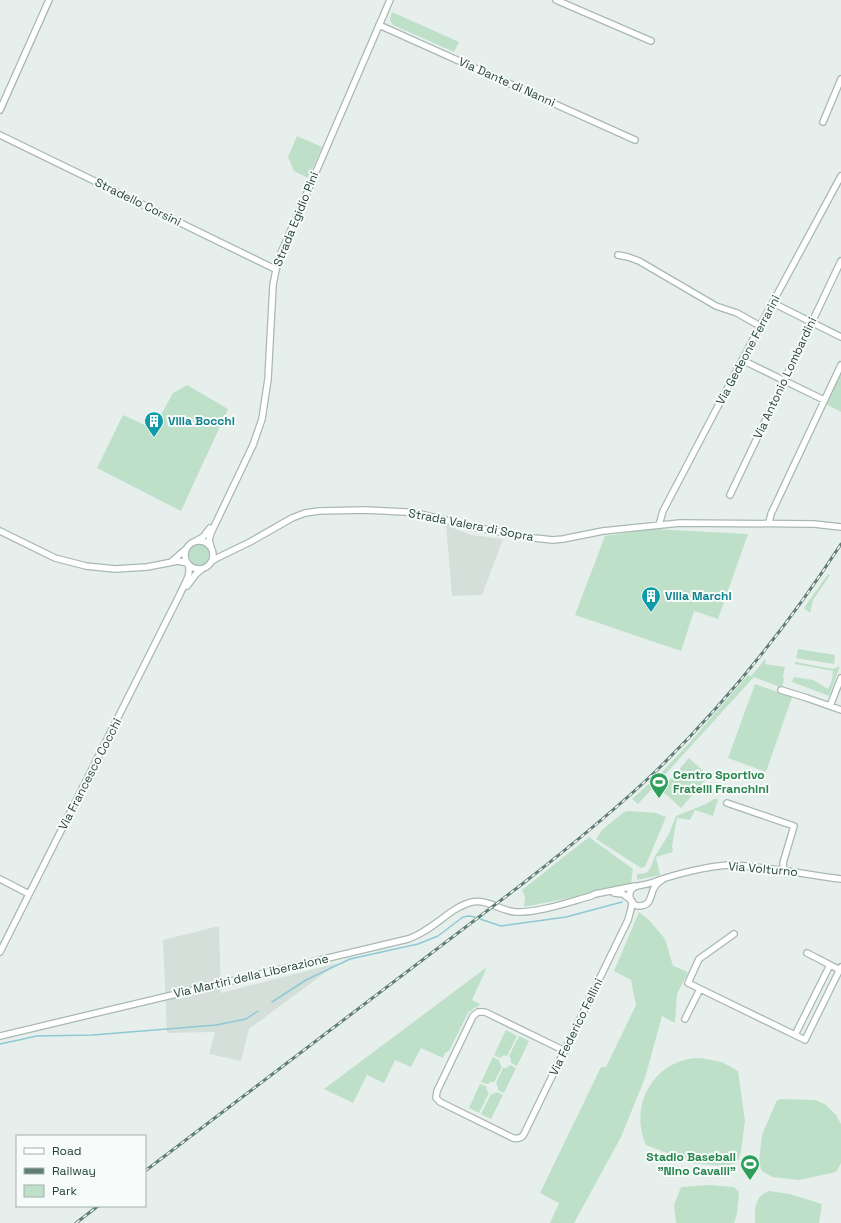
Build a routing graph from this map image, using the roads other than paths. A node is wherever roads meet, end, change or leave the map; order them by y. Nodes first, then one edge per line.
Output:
1 (49, 0) edge
2 (390, 0) edge
3 (556, 0) edge
4 (379, 25) junction
5 (651, 41) dead end
6 (841, 79) edge
7 (0, 110) edge
8 (823, 122) dead end
9 (0, 135) edge
10 (635, 140) dead end
11 (841, 176) edge
12 (618, 255) dead end
13 (841, 261) edge
14 (275, 269) junction
15 (773, 303) junction
16 (811, 322) junction
17 (760, 326) junction
18 (841, 337) edge
19 (742, 360) junction
20 (841, 366) edge
21 (784, 380) junction
22 (824, 400) junction
23 (730, 495) dead end
24 (219, 515) junction
25 (768, 523) junction
26 (659, 525) junction
27 (841, 527) edge
28 (0, 531) edge
29 (194, 542) junction
30 (187, 548) junction
31 (211, 548) junction
32 (229, 552) junction
33 (171, 562) junction
34 (211, 562) junction
35 (188, 564) junction
36 (204, 568) junction
37 (180, 595) junction
38 (841, 678) edge
39 (782, 690) dead end
40 (830, 706) junction
41 (841, 710) edge
42 (727, 803) dead end
43 (784, 870) junction
44 (0, 879) edge
45 (841, 879) edge
46 (662, 880) junction
47 (638, 885) junction
48 (29, 894) junction
49 (652, 895) junction
50 (591, 896) junction
51 (631, 901) junction
52 (494, 905) joint
53 (643, 906) junction
54 (628, 920) junction
55 (734, 934) dead end
56 (0, 952) edge
57 (807, 954) dead end
58 (830, 965) junction
59 (840, 968) edge
60 (700, 989) junction
61 (685, 1019) dead end
62 (796, 1035) junction
63 (0, 1036) edge
64 (565, 1051) junction

1 - 7 street
2 - 4 street, Strada Egidio Pini
3 - 5 street
4 - 10 street, Via Dante di Nanni
4 - 14 street, Strada Egidio Pini
6 - 8 street
9 - 14 street, Stradello Corsini
11 - 15 street, Via Gedeone Ferrarini
12 - 17 street
13 - 16 street, Via Antonio Lombardini
14 - 24 street, Strada Egidio Pini
15 - 16 street
15 - 17 street, Via Gedeone Ferrarini
16 - 18 street
16 - 21 street, Via Antonio Lombardini
17 - 19 street, Via Gedeone Ferrarini
19 - 21 street
19 - 26 street, Via Gedeone Ferrarini
20 - 22 street
21 - 22 street
21 - 23 street, Via Antonio Lombardini
22 - 25 street
24 - 29 street, Strada Egidio Pini
24 - 31 street, Strada Egidio Pini
25 - 26 street, Strada Valera di Sopra
25 - 27 street, Strada Valera di Sopra
26 - 32 street, Strada Valera di Sopra
28 - 33 street
29 - 30 street
29 - 31 street
30 - 33 street
30 - 35 street
31 - 32 street
31 - 34 street
32 - 34 street, Strada Valera di Sopra
33 - 35 street
34 - 36 street, Strada Valera di Sopra
35 - 36 street
35 - 37 street, Via Francesco Cocchi
36 - 37 street, Via Francesco Cocchi
37 - 48 street, Via Francesco Cocchi
38 - 40 street
39 - 40 street
40 - 41 street
42 - 43 street
43 - 45 street, Via Volturno
43 - 46 street, Via Volturno
44 - 48 street
46 - 47 street, Via Volturno
46 - 49 street
47 - 49 street
47 - 50 street, Via Volturno
47 - 51 street
48 - 56 street, Via Francesco Cocchi
49 - 53 street
50 - 51 street, Via Volturno
50 - 52 street, Via Volturno
51 - 53 street, Via Volturno
51 - 54 street, Via Federico Fellini
52 - 63 street, Via Martiri della Liberazione
53 - 54 street, Via Federico Fellini
54 - 64 street, Via Federico Fellini
55 - 60 street
57 - 58 street
58 - 59 street
58 - 62 street
59 - 62 street
60 - 61 street
60 - 62 street
64 - 64 street, Via Federico Fellini

